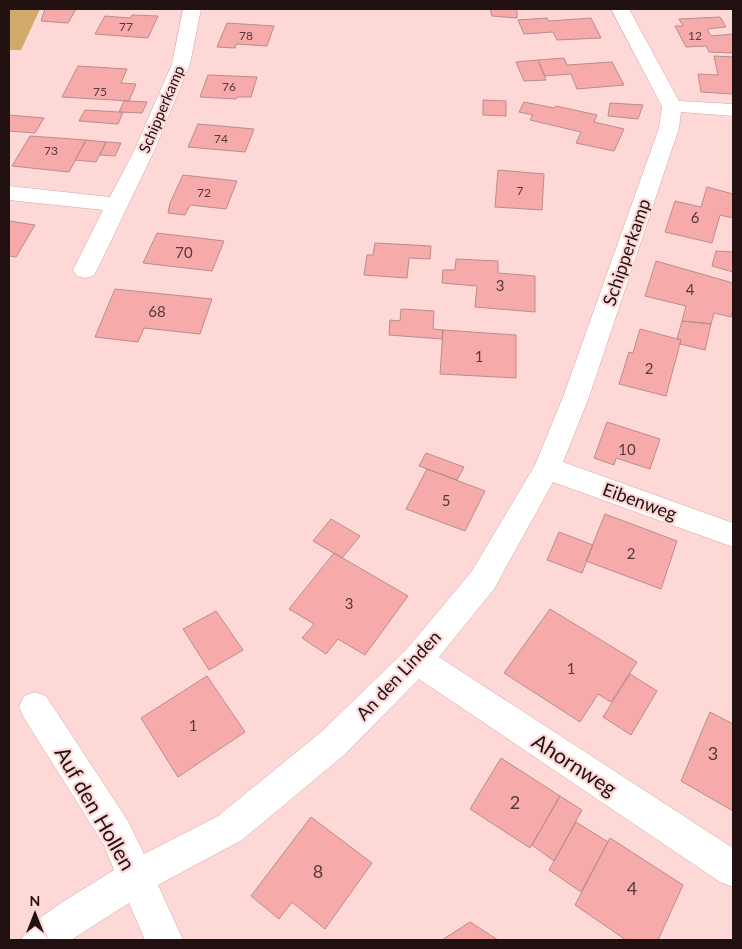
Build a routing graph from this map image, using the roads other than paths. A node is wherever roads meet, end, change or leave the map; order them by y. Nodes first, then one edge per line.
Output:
1 (192, 9) edge
2 (620, 9) edge
3 (672, 106) junction
4 (733, 110) edge
5 (9, 193) edge
6 (118, 205) junction
7 (85, 270) dead end
8 (576, 397) joint
9 (547, 468) junction
10 (733, 535) edge
11 (417, 660) junction
12 (35, 707) dead end
13 (733, 869) edge
14 (137, 877) junction
15 (40, 940) edge
16 (164, 940) edge

1 - 6 street, Schipperkamp
2 - 3 street
3 - 4 street
3 - 8 street, Schipperkamp
5 - 6 street
6 - 7 street, Schipperkamp
8 - 9 street, An den Linden
9 - 10 street, Eibenweg
9 - 11 street, An den Linden
11 - 13 street, Ahornweg
11 - 14 street, An den Linden
12 - 14 street, Auf den Hollen
14 - 15 street, An den Linden
14 - 16 street, Auf den Hollen

